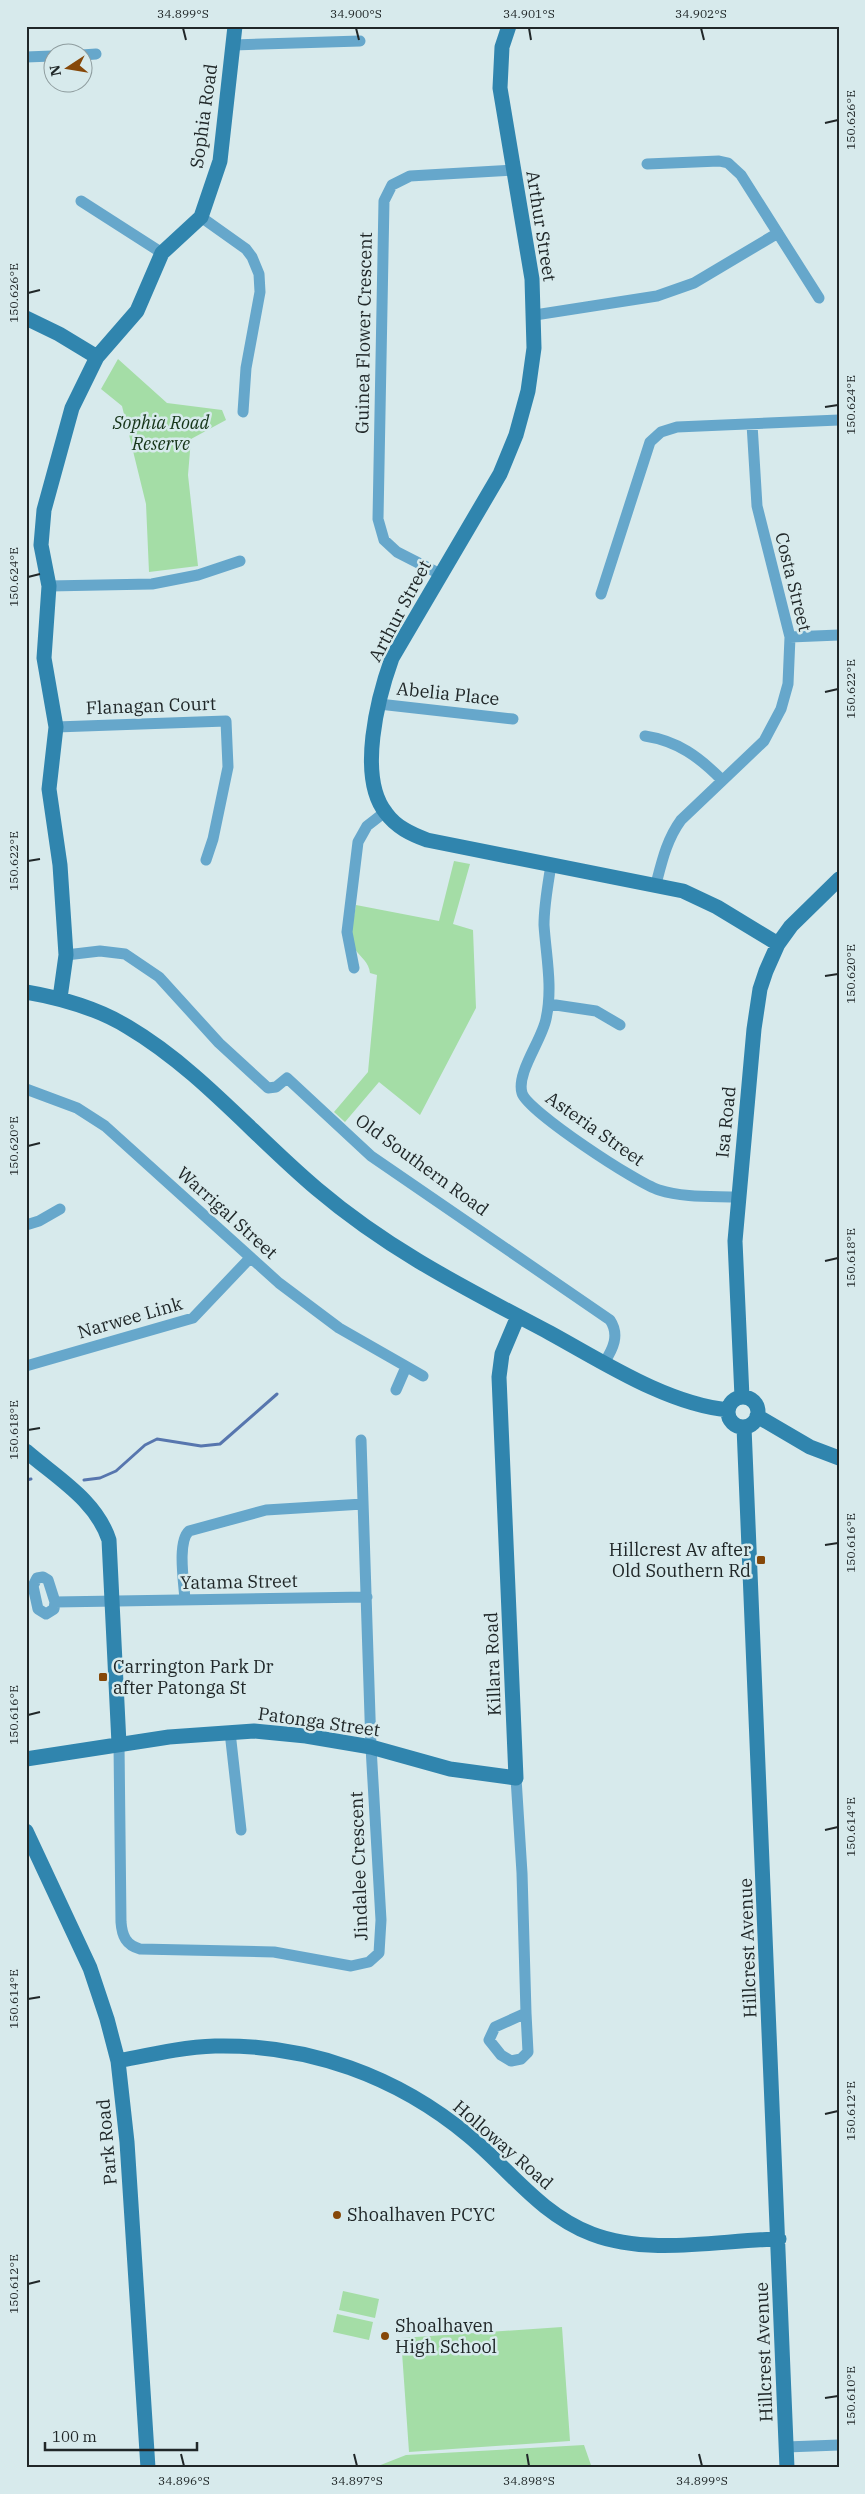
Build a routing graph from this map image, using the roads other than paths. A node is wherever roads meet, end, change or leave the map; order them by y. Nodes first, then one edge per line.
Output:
1 (235, 26) edge
2 (508, 26) edge
3 (360, 40) dead end
4 (233, 45) junction
5 (92, 54) edge
6 (96, 54) dead end
7 (42, 56) edge
8 (26, 57) edge
9 (647, 164) dead end
10 (513, 170) junction
11 (82, 201) dead end
12 (202, 217) junction
13 (778, 233) junction
14 (162, 253) junction
15 (819, 298) dead end
16 (534, 315) junction
17 (26, 318) edge
18 (97, 357) junction
19 (244, 412) dead end
20 (839, 420) edge
21 (752, 424) junction
22 (240, 561) dead end
23 (440, 574) junction
24 (49, 586) junction
25 (601, 594) dead end
26 (839, 635) edge
27 (790, 638) junction
28 (379, 704) junction
29 (513, 719) dead end
30 (56, 727) junction
31 (645, 736) dead end
32 (722, 780) junction
33 (385, 812) junction
34 (206, 860) dead end
35 (551, 865) junction
36 (839, 879) edge
37 (656, 884) junction
38 (778, 944) junction
39 (66, 955) junction
40 (354, 968) dead end
41 (26, 992) edge
42 (60, 998) junction
43 (549, 1004) junction
44 (620, 1025) dead end
45 (26, 1089) edge
46 (738, 1197) junction
47 (60, 1208) dead end
48 (26, 1225) edge
49 (250, 1258) junction
50 (518, 1316) junction
51 (604, 1363) junction
52 (26, 1366) edge
53 (406, 1367) junction
54 (423, 1376) dead end
55 (396, 1390) dead end
56 (742, 1397) junction
57 (728, 1410) junction
58 (757, 1416) junction
59 (744, 1427) junction
60 (361, 1440) dead end
61 (26, 1451) edge
62 (839, 1458) edge
63 (363, 1504) junction
64 (367, 1597) junction
65 (185, 1600) junction
66 (55, 1602) dead end
67 (112, 1602) junction
68 (230, 1732) junction
69 (119, 1744) junction
70 (371, 1747) junction
71 (26, 1758) edge
72 (516, 1778) junction
73 (242, 1830) dead end
74 (26, 1831) edge
75 (526, 2013) dead end
76 (118, 2060) junction
77 (779, 2239) junction
78 (839, 2445) edge
79 (786, 2447) junction
80 (148, 2468) edge
81 (787, 2468) edge

1 - 4 street, Sophia Road
2 - 10 street, Arthur Street
3 - 4 street
4 - 12 street, Sophia Road
5 - 6 street
7 - 8 street
9 - 13 street
10 - 16 street, Arthur Street
10 - 23 street, Guinea Flower Crescent
11 - 14 street
12 - 14 street
12 - 19 street
13 - 15 street
13 - 16 street
14 - 18 street
16 - 23 street, Arthur Street
17 - 18 street
18 - 24 street
20 - 21 street
21 - 25 street
21 - 27 street, Costa Street
22 - 24 street
23 - 28 street, Arthur Street
24 - 30 street
26 - 27 street
27 - 32 street, Costa Street
28 - 29 street, Abelia Place
28 - 33 street, Arthur Street
30 - 34 street, Flanagan Court
30 - 39 street
31 - 32 street
32 - 37 street, Costa Street
33 - 35 street, Arthur Street
33 - 40 street
35 - 37 street, Arthur Street
35 - 43 street, Asteria Street
36 - 38 street, Isa Road
37 - 38 street, Arthur Street
38 - 46 street, Isa Road
39 - 42 street
39 - 51 street, Old Southern Road
41 - 42 street
42 - 50 street
43 - 44 street
43 - 46 street, Asteria Street
45 - 49 street, Warrigal Street
46 - 56 street, Isa Road
47 - 48 street
49 - 52 street, Narwee Link
49 - 53 street, Warrigal Street
50 - 51 street
50 - 72 street, Killara Road
51 - 57 street
53 - 54 street, Warrigal Street
53 - 55 street
56 - 57 street
56 - 58 street
57 - 59 street
58 - 59 street
58 - 62 street
59 - 77 street, Hillcrest Avenue
60 - 63 street, Jindalee Crescent
61 - 67 street
63 - 64 street, Jindalee Crescent
63 - 65 street
64 - 65 street, Yatama Street
64 - 70 street, Jindalee Crescent
65 - 67 street, Yatama Street
66 - 67 street, Yatama Street
67 - 69 street
68 - 69 street, Patonga Street
68 - 70 street, Patonga Street
68 - 73 street
69 - 70 street, Jindalee Crescent
69 - 71 street, Patonga Street
70 - 72 street, Patonga Street
72 - 75 street, Killara Road
74 - 76 street, Park Road
76 - 77 street, Holloway Road
76 - 80 street, Park Road
77 - 79 street, Hillcrest Avenue
78 - 79 street
79 - 81 street, Hillcrest Avenue

